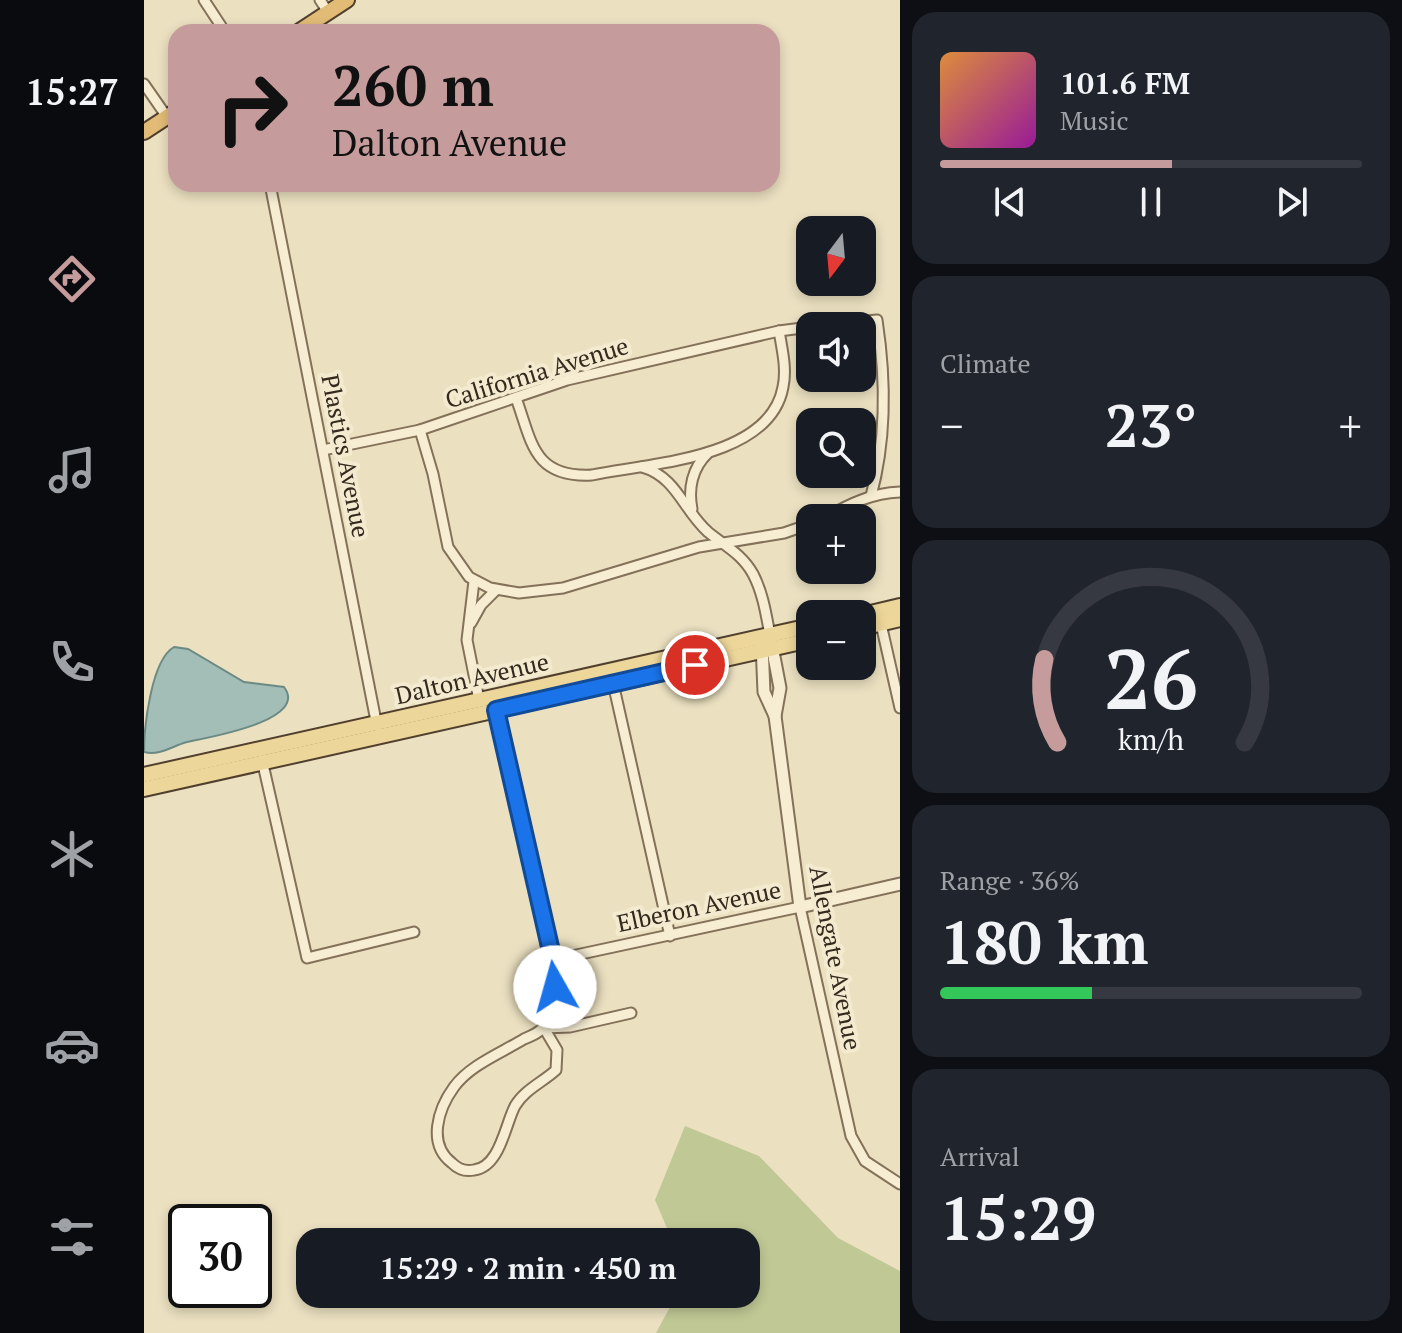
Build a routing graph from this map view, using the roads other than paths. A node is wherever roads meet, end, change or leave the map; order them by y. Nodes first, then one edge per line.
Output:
1 (204, 0) edge
2 (347, 0) edge
3 (324, 6) edge
4 (220, 24) edge
5 (306, 24) edge
6 (144, 84) edge
7 (168, 111) edge
8 (168, 116) edge
9 (144, 132) edge
10 (272, 192) edge
11 (876, 320) edge
12 (796, 329) edge
13 (779, 331) junction
14 (516, 398) junction
15 (420, 430) junction
16 (714, 449) junction
17 (323, 450) junction
18 (638, 466) junction
19 (900, 492) edge
20 (871, 496) junction
21 (848, 504) edge
22 (694, 513) junction
23 (796, 529) edge
24 (725, 543) junction
25 (474, 581) junction
26 (496, 590) junction
27 (900, 606) edge
28 (876, 612) edge
29 (900, 619) edge
30 (881, 624) junction
31 (876, 625) edge
32 (796, 632) edge
33 (468, 634) junction
34 (796, 642) edge
35 (768, 645) junction
36 (613, 683) junction
37 (479, 700) junction
38 (900, 708) edge
39 (496, 710) junction
40 (378, 730) junction
41 (261, 756) junction
42 (144, 775) edge
43 (144, 789) edge
44 (900, 884) edge
45 (800, 907) junction
46 (414, 932) dead end
47 (670, 936) junction
48 (553, 960) junction
49 (631, 1013) dead end
50 (544, 1028) junction
51 (900, 1184) edge

1 - 4 street
2 - 3 highway
3 - 5 highway
6 - 7 street
8 - 9 highway
10 - 17 street, Plastics Avenue
11 - 20 street
12 - 13 street, California Avenue
13 - 14 street, California Avenue
13 - 16 street
14 - 15 street, California Avenue
14 - 18 street
15 - 17 street, California Avenue
15 - 25 street
16 - 18 street
16 - 22 street
17 - 40 street, Plastics Avenue
18 - 22 street
19 - 20 street
20 - 21 street
22 - 24 street
23 - 24 street
24 - 26 street
24 - 35 street
25 - 26 street
25 - 33 street
26 - 33 street
27 - 28 main road
29 - 30 main road
30 - 31 main road
30 - 38 street
32 - 35 main road, Dalton Avenue
33 - 37 street
34 - 35 main road, Dalton Avenue
35 - 36 main road, Dalton Avenue
35 - 37 main road, Dalton Avenue
35 - 45 street, Allengate Avenue
36 - 39 main road, Dalton Avenue
36 - 47 street
37 - 40 main road, Dalton Avenue
39 - 40 main road, Dalton Avenue
39 - 48 street
40 - 41 main road, Dalton Avenue
41 - 42 main road, Dalton Avenue
41 - 43 main road, Dalton Avenue
41 - 46 street
44 - 45 street, Elberon Avenue
45 - 47 street, Elberon Avenue
45 - 51 street, Allengate Avenue
47 - 48 street, Elberon Avenue
48 - 50 street
49 - 50 street
50 - 50 street

